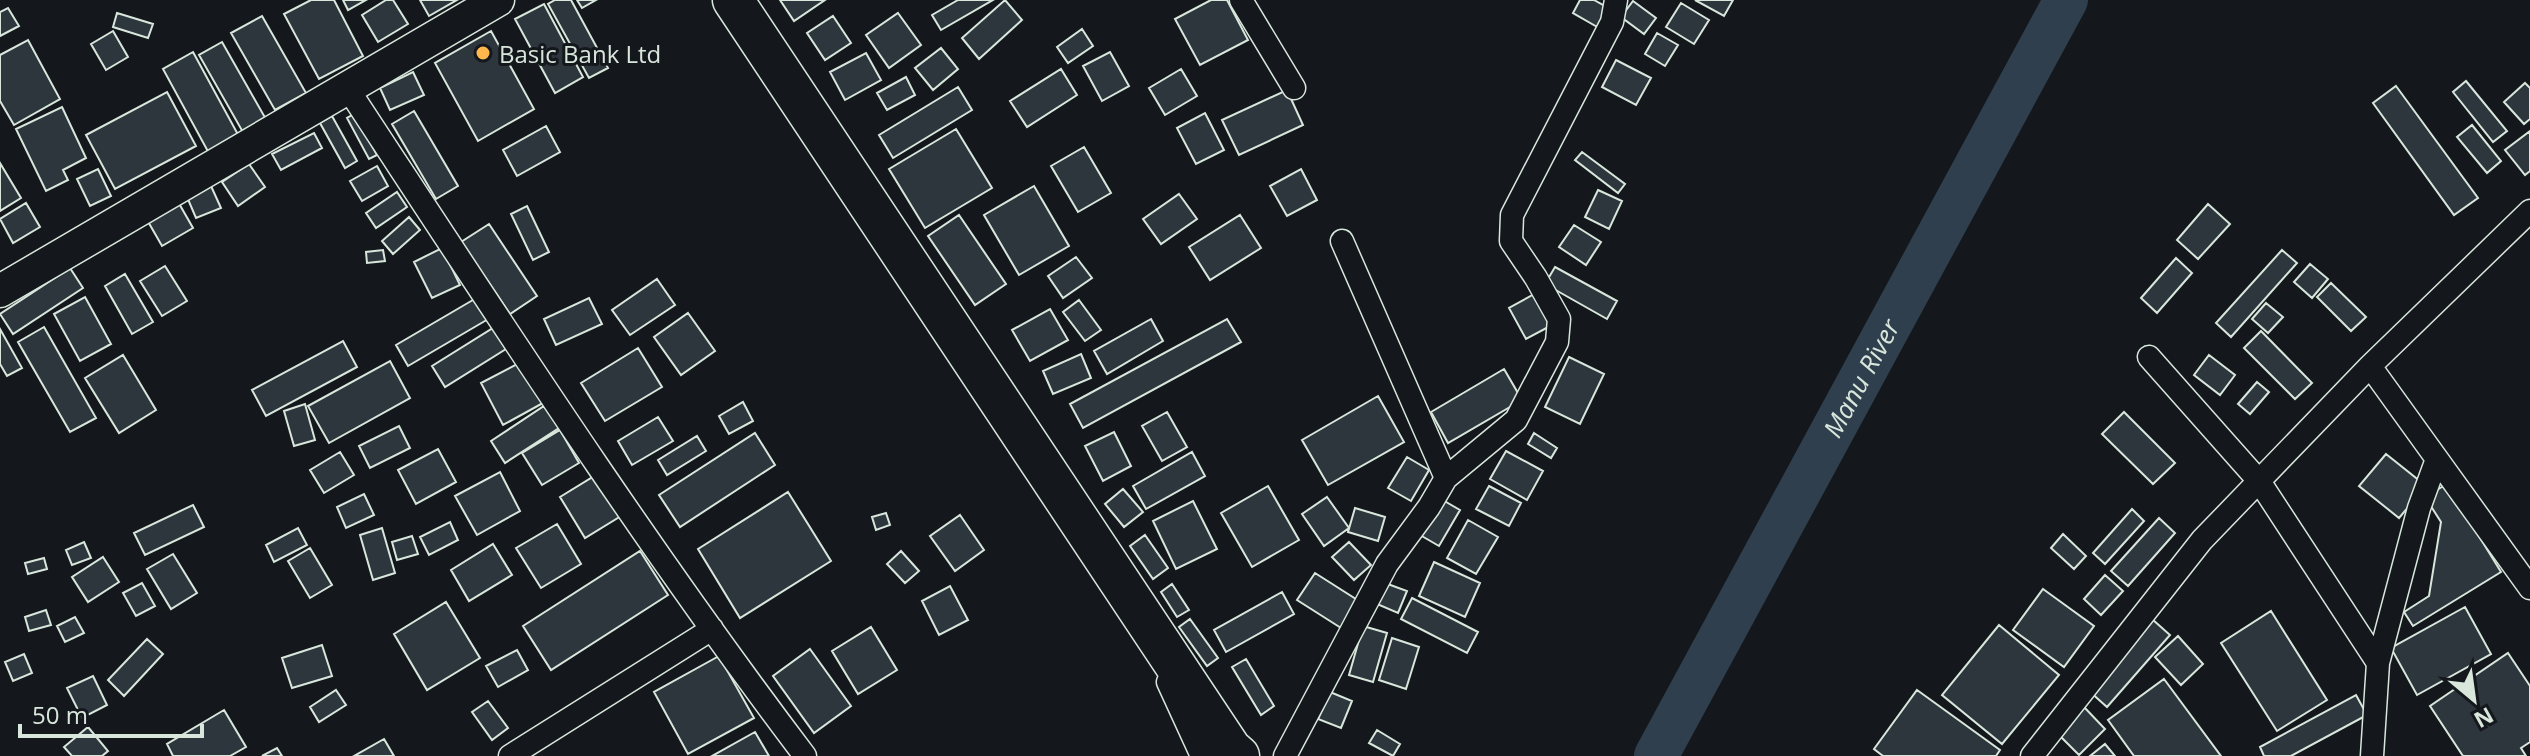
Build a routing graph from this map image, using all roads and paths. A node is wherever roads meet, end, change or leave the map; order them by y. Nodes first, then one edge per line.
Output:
1 (498, 0) edge
2 (733, 0) edge
3 (1241, 0) edge
4 (1616, 0) edge
5 (1294, 88) dead end
6 (348, 89) junction
7 (2530, 211) edge
8 (1342, 241) dead end
9 (0, 291) edge
10 (2149, 357) dead end
11 (2370, 366) junction
12 (2437, 459) junction
13 (1446, 478) junction
14 (2259, 481) junction
15 (2530, 588) edge
16 (1129, 597) junction
17 (712, 629) junction
18 (2378, 663) junction
19 (510, 756) edge
20 (805, 756) edge
21 (1202, 756) edge
22 (1239, 756) edge
23 (1285, 756) edge
24 (2032, 756) edge
25 (2372, 756) edge

1 - 6 main road
2 - 16 highway
3 - 5 street
4 - 13 street
6 - 9 main road
6 - 17 street
7 - 11 street
8 - 13 street
10 - 14 street
11 - 12 street
11 - 14 street
12 - 15 street
12 - 18 street
13 - 23 street
14 - 18 street
14 - 24 street
16 - 21 street
16 - 22 highway
17 - 19 street
17 - 20 street
18 - 25 street

